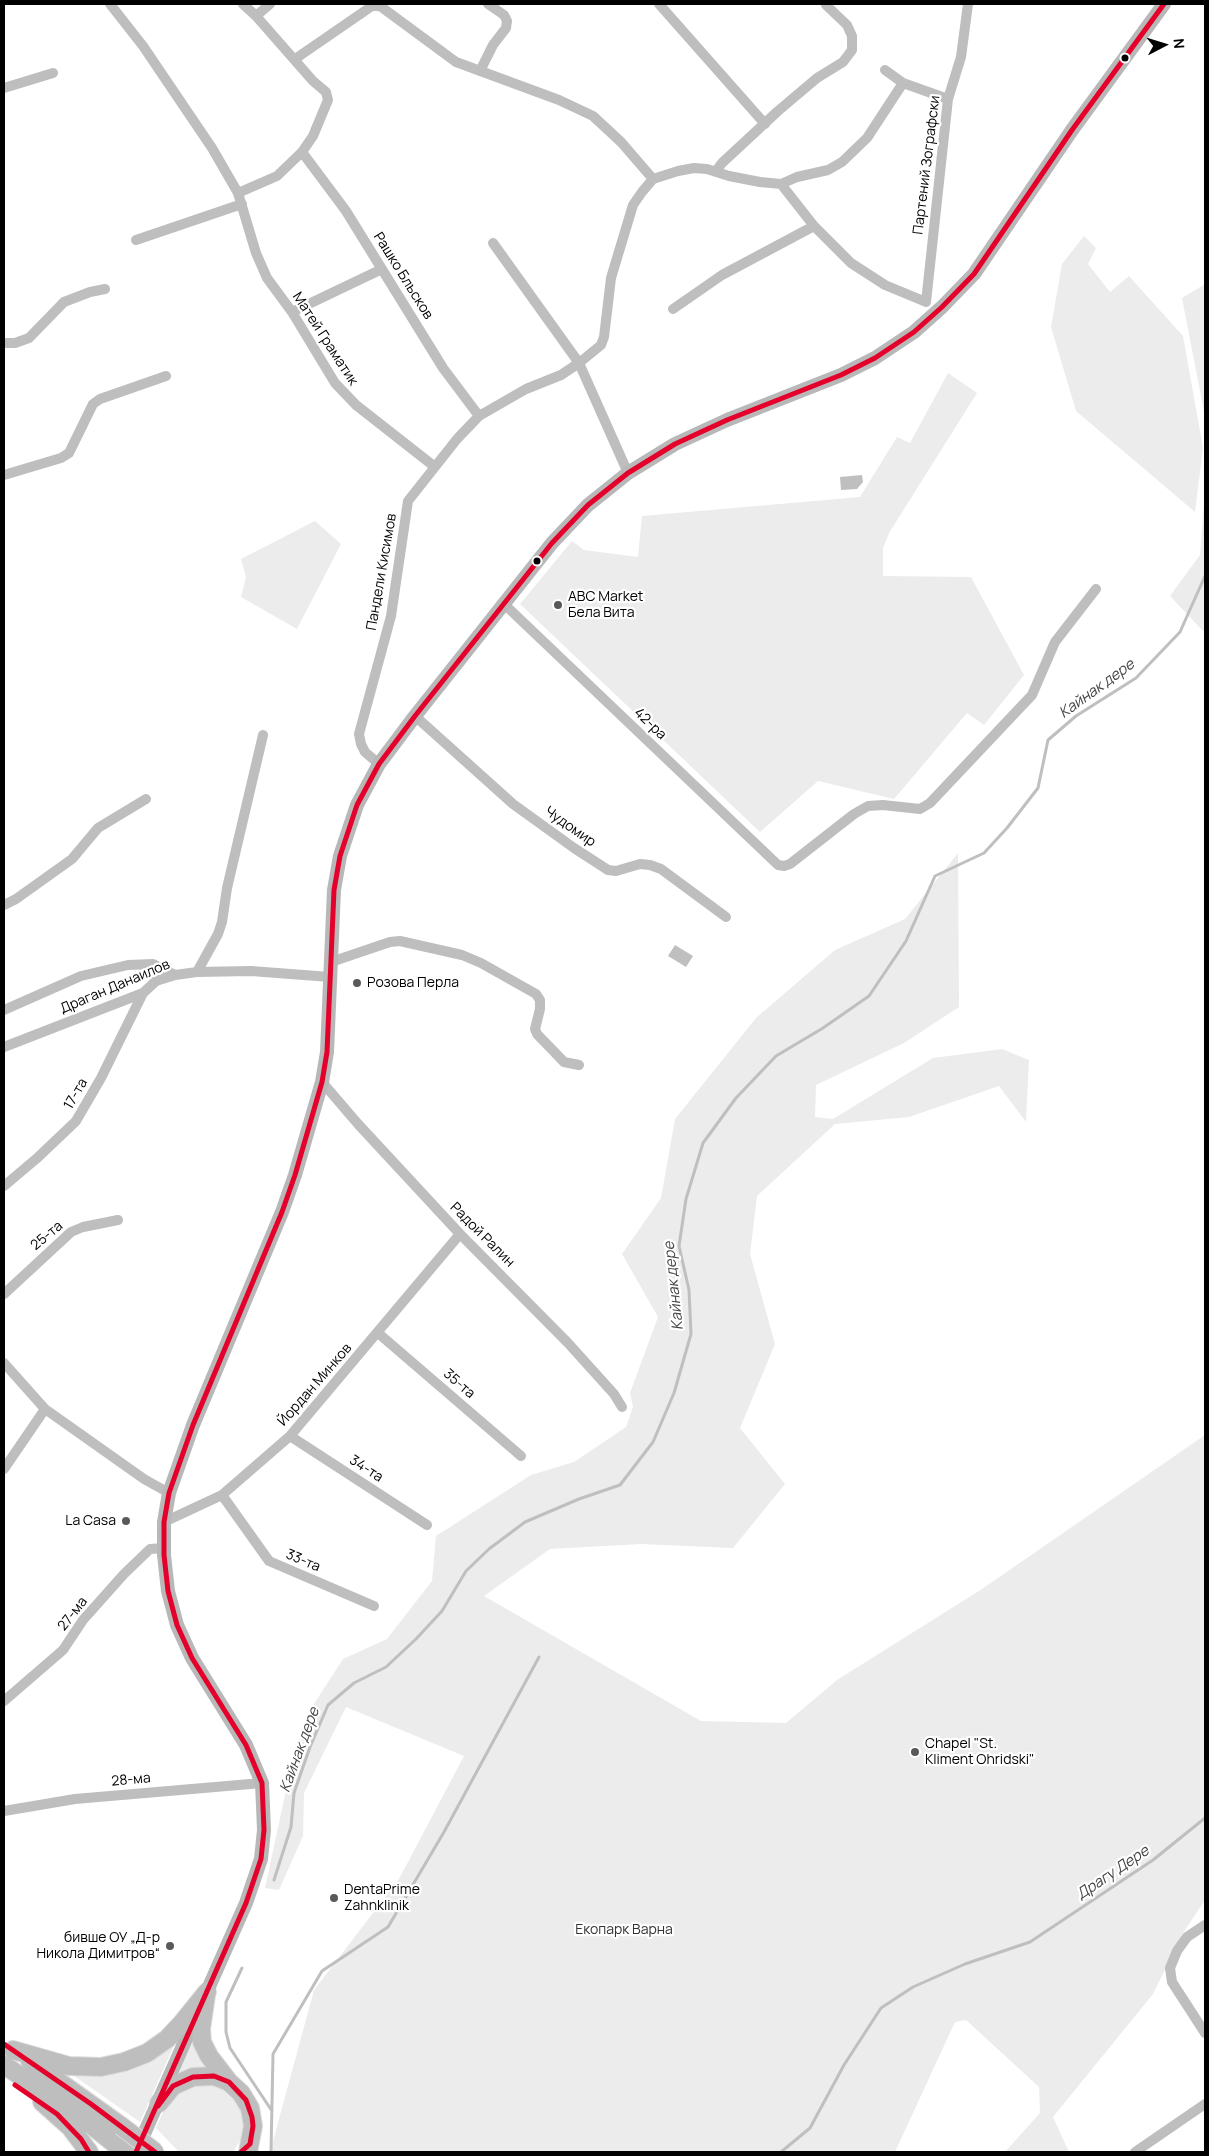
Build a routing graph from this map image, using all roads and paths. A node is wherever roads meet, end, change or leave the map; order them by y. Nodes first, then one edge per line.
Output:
1 (110, 4) edge
2 (243, 4) edge
3 (270, 4) edge
4 (663, 4) edge
5 (968, 4) edge
6 (1164, 4) edge
7 (494, 5) edge
8 (826, 5) dead end
9 (256, 16) junction
10 (295, 59) junction
11 (885, 70) dead end
12 (480, 71) junction
13 (53, 73) dead end
14 (903, 83) junction
15 (4, 88) edge
16 (948, 99) junction
17 (765, 124) junction
18 (302, 152) junction
19 (716, 171) junction
20 (653, 179) junction
21 (781, 184) junction
22 (238, 193) junction
23 (242, 204) junction
24 (814, 226) junction
25 (136, 240) dead end
26 (492, 243) dead end
27 (382, 269) junction
28 (104, 289) dead end
29 (926, 302) junction
30 (673, 309) dead end
31 (292, 312) junction
32 (934, 315) junction
33 (4, 343) edge
34 (579, 363) junction
35 (166, 376) dead end
36 (479, 416) junction
37 (435, 467) junction
38 (628, 472) junction
39 (4, 475) edge
40 (1096, 589) dead end
41 (503, 603) junction
42 (415, 716) junction
43 (263, 735) dead end
44 (379, 764) junction
45 (146, 799) dead end
46 (4, 905) edge
47 (726, 917) dead end
48 (331, 962) junction
49 (197, 972) junction
50 (175, 975) junction
51 (330, 977) junction
52 (142, 993) junction
53 (4, 1010) edge
54 (4, 1047) edge
55 (579, 1065) dead end
56 (322, 1082) junction
57 (4, 1186) edge
58 (118, 1220) dead end
59 (460, 1234) junction
60 (4, 1294) edge
61 (378, 1333) junction
62 (4, 1363) edge
63 (622, 1407) dead end
64 (45, 1409) junction
65 (290, 1436) junction
66 (521, 1456) dead end
67 (4, 1469) edge
68 (169, 1493) junction
69 (222, 1495) junction
70 (164, 1522) junction
71 (427, 1525) dead end
72 (164, 1548) junction
73 (374, 1606) dead end
74 (4, 1701) edge
75 (262, 1783) junction
76 (4, 1811) edge
77 (1205, 1925) edge
78 (206, 1992) junction
79 (1205, 2033) edge
80 (8, 2047) edge
81 (4, 2065) edge
82 (4, 2077) edge
83 (229, 2082) junction
84 (159, 2103) junction
85 (1205, 2104) edge
86 (116, 2133) junction
87 (246, 2149) edge
88 (89, 2152) edge
89 (126, 2152) edge
90 (136, 2152) edge
91 (155, 2152) edge
92 (1134, 2152) edge

1 - 22 street, Матей Граматик
2 - 9 street
3 - 9 street
4 - 17 street
5 - 16 street, Партений Зографски
6 - 32 street
7 - 12 street
8 - 17 street
9 - 10 street
10 - 12 street
10 - 18 street
11 - 14 street
12 - 20 street
13 - 15 street
14 - 16 street
14 - 21 street
16 - 29 street, Партений Зографски
17 - 19 street
18 - 22 street
18 - 27 street, Рашко Блъсков
19 - 20 street
19 - 21 street
20 - 34 street, Пандели Кисимов
21 - 24 street
22 - 23 street, Матей Граматик
23 - 25 street
23 - 31 street, Матей Граматик
24 - 29 street
24 - 30 street
26 - 34 street
27 - 31 street
27 - 36 street, Рашко Блъсков
28 - 33 street
29 - 32 street
31 - 37 street, Матей Граматик
32 - 38 street
34 - 36 street, Пандели Кисимов
34 - 38 street
35 - 39 street
36 - 37 street, Пандели Кисимов
37 - 44 street, Пандели Кисимов
38 - 41 street
40 - 41 street, 42-ра
41 - 42 street
42 - 44 street
42 - 47 street, Чудомир
43 - 49 street
44 - 48 street
45 - 46 street
48 - 51 street
48 - 55 street
49 - 50 street, Драган Данаилов
49 - 51 street, Драган Данаилов
50 - 52 street, Драган Данаилов
50 - 53 street
51 - 56 street
52 - 54 street, Драган Данаилов
52 - 57 street, 17-та
56 - 59 street, Радой Ралин
56 - 68 street
58 - 60 street, 25-та
59 - 61 street, Йордан Минков
59 - 63 street, Радой Ралин
61 - 65 street, Йордан Минков
61 - 66 street, 35-та
62 - 64 street
64 - 67 street
64 - 68 street
65 - 69 street, Йордан Минков
65 - 71 street, 34-та
68 - 70 street
69 - 70 street, Йордан Минков
69 - 73 street, 33-та
70 - 72 street
72 - 74 street, 27-ма
72 - 75 street
75 - 76 street, 28-ма
75 - 78 street
77 - 79 street
78 - 80 highway
78 - 83 highway
78 - 84 street
80 - 86 highway
81 - 86 highway
82 - 88 highway
83 - 84 highway
83 - 87 highway
84 - 90 street
85 - 92 street
86 - 89 highway
86 - 91 highway, bridge

